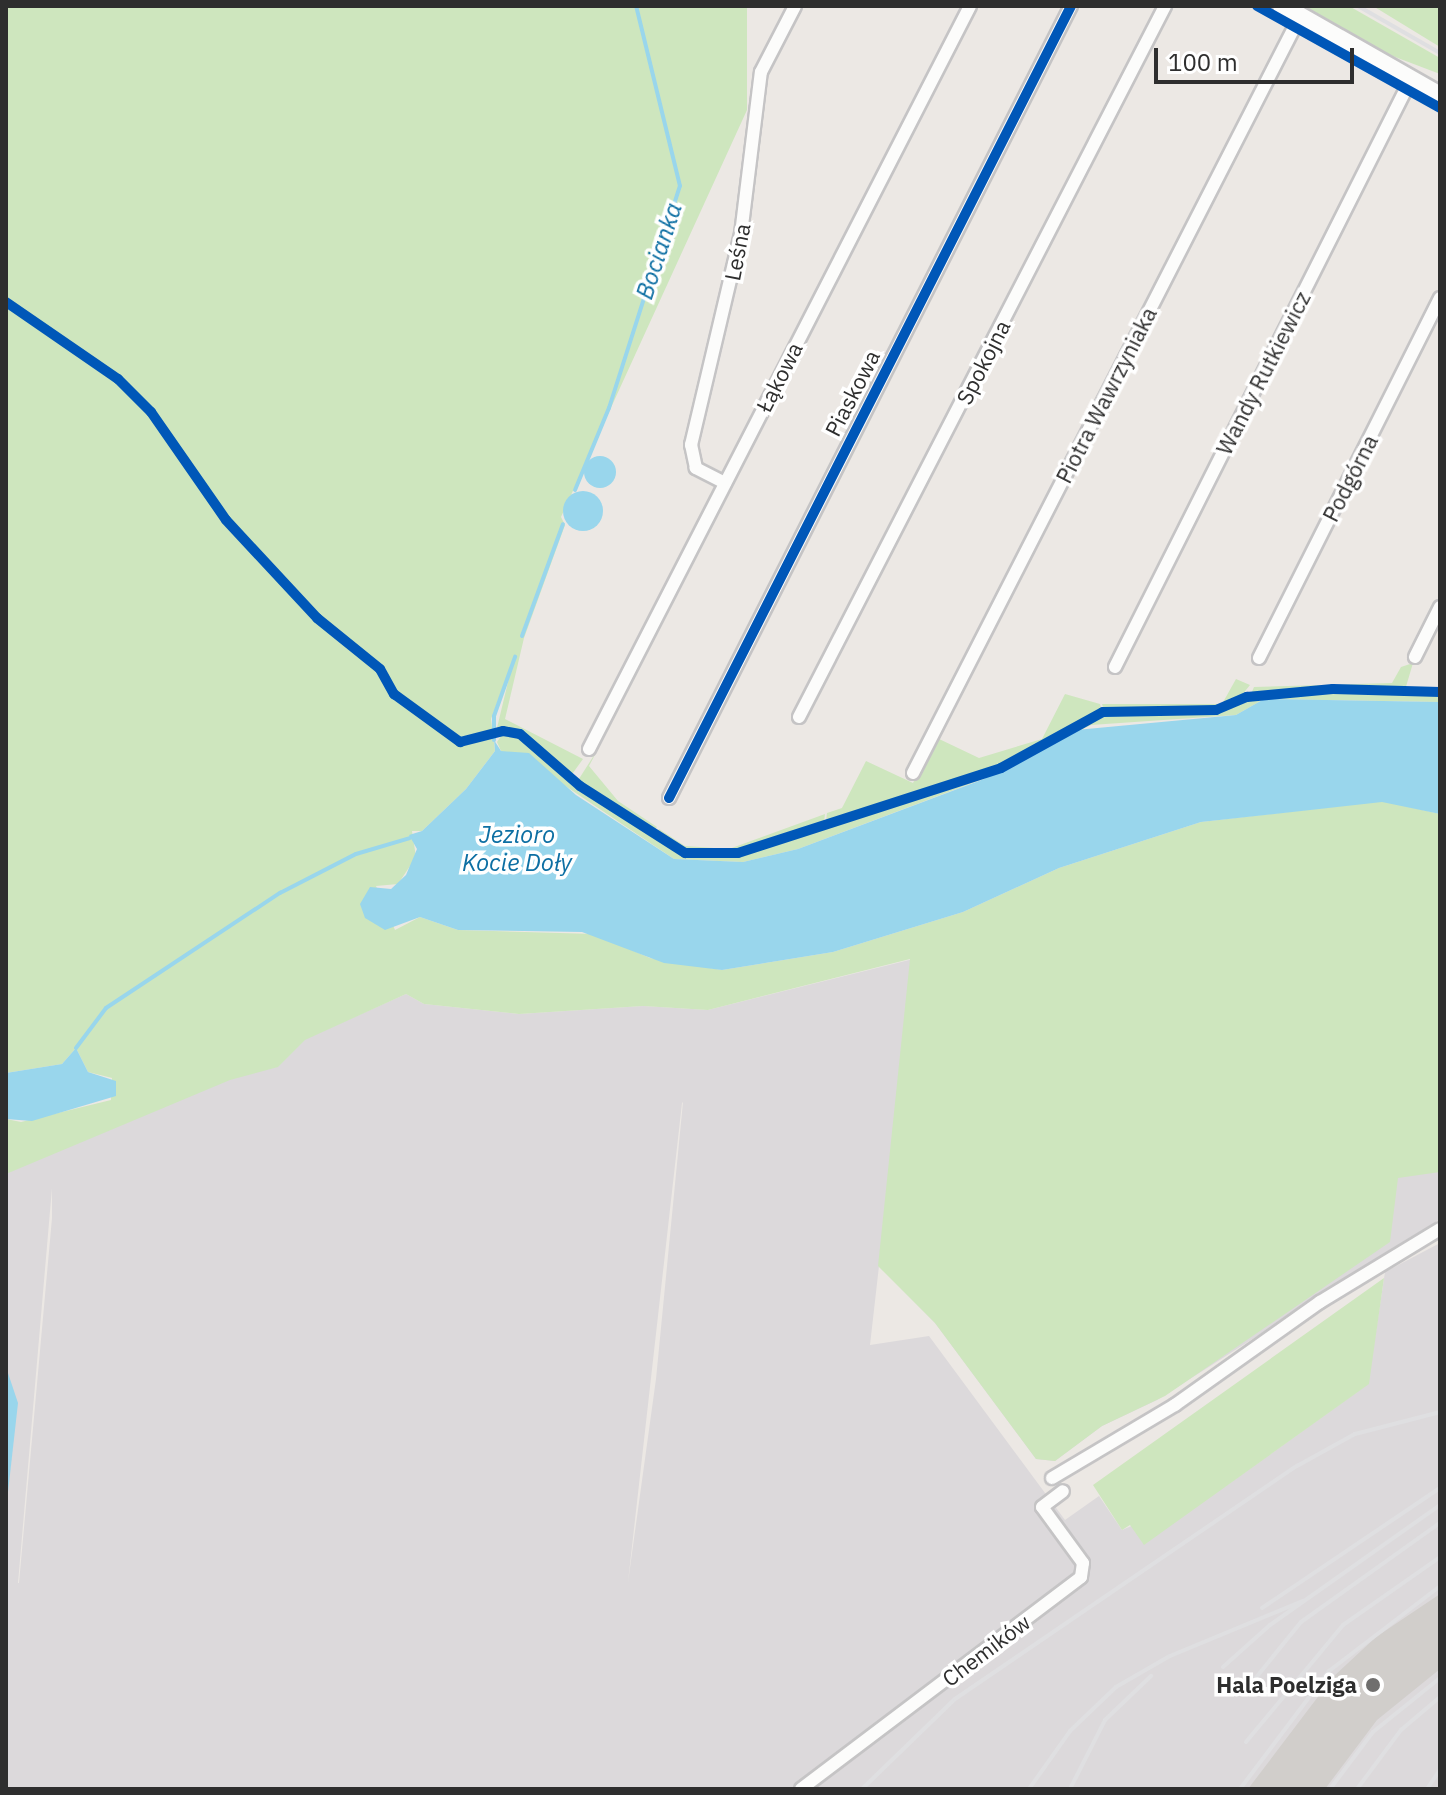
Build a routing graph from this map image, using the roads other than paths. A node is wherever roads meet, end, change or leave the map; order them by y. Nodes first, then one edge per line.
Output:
1 (795, 6) edge
2 (970, 6) edge
3 (1071, 6) edge
4 (1165, 6) edge
5 (1282, 6) edge
6 (1300, 16) junction
7 (1411, 79) junction
8 (1440, 96) edge
9 (1440, 298) edge
10 (725, 483) junction
11 (1440, 607) edge
12 (1415, 657) dead end
13 (1259, 658) dead end
14 (1115, 667) dead end
15 (799, 717) dead end
16 (589, 749) dead end
17 (913, 773) dead end
18 (669, 798) dead end
19 (1440, 1229) edge
20 (1052, 1478) dead end
21 (1063, 1491) dead end
22 (801, 1789) edge

1 - 10 street, Leśna
2 - 10 street, Łąkowa
3 - 18 street, Piaskowa
4 - 15 street, Spokojna
5 - 6 main road
6 - 7 main road
6 - 17 street, Piotra Wawrzyniaka
7 - 8 main road
7 - 14 street, Wandy Rutkiewicz
9 - 13 street, Podgórna
10 - 16 street, Łąkowa
11 - 12 street
19 - 20 street
21 - 22 street, Chemików

